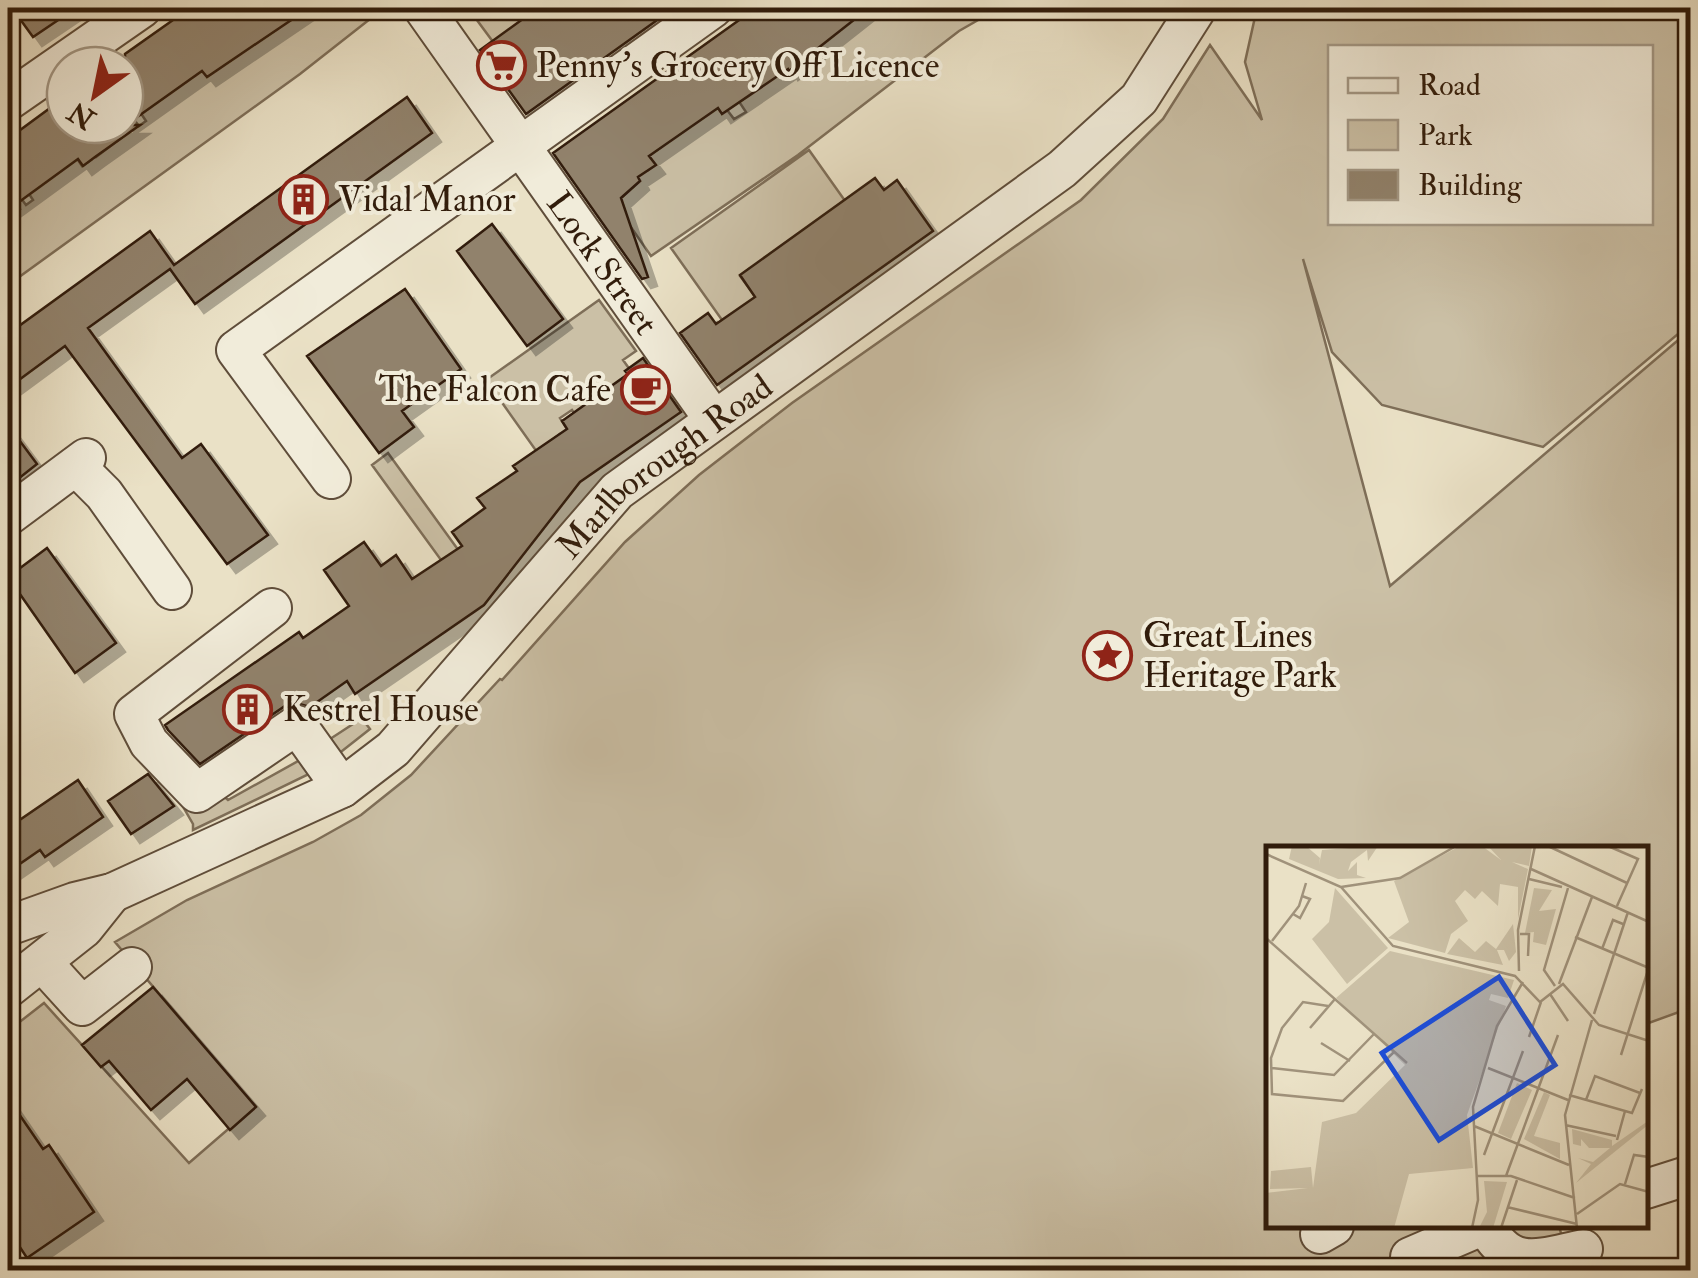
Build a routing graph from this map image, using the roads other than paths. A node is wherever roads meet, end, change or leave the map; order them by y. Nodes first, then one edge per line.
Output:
1 (142, 8) edge
2 (423, 8) edge
3 (713, 8) edge
4 (1197, 8) edge
5 (8, 101) edge
6 (519, 146) junction
7 (714, 420) junction
8 (331, 479) dead end
9 (8, 516) edge
10 (172, 590) dead end
11 (272, 608) dead end
12 (342, 788) junction
13 (112, 893) junction
14 (8, 926) edge
15 (43, 963) junction
16 (132, 966) dead end
17 (8, 988) edge
18 (1690, 1175) edge
19 (1648, 1188) edge
20 (1479, 1228) edge
21 (1486, 1228) edge
22 (1584, 1248) edge
23 (1410, 1257) dead end

1 - 5 street
2 - 6 street, Lock Street
3 - 6 street
4 - 7 street, Marlborough Road
6 - 7 street, Lock Street
6 - 8 street
7 - 12 street, Marlborough Road
9 - 10 street
11 - 12 street
12 - 13 street, Marlborough Road
13 - 14 street, Marlborough Road
13 - 15 street, Marlborough Road
15 - 16 street
15 - 17 street, Marlborough Road
18 - 19 street
20 - 23 street
21 - 22 street

